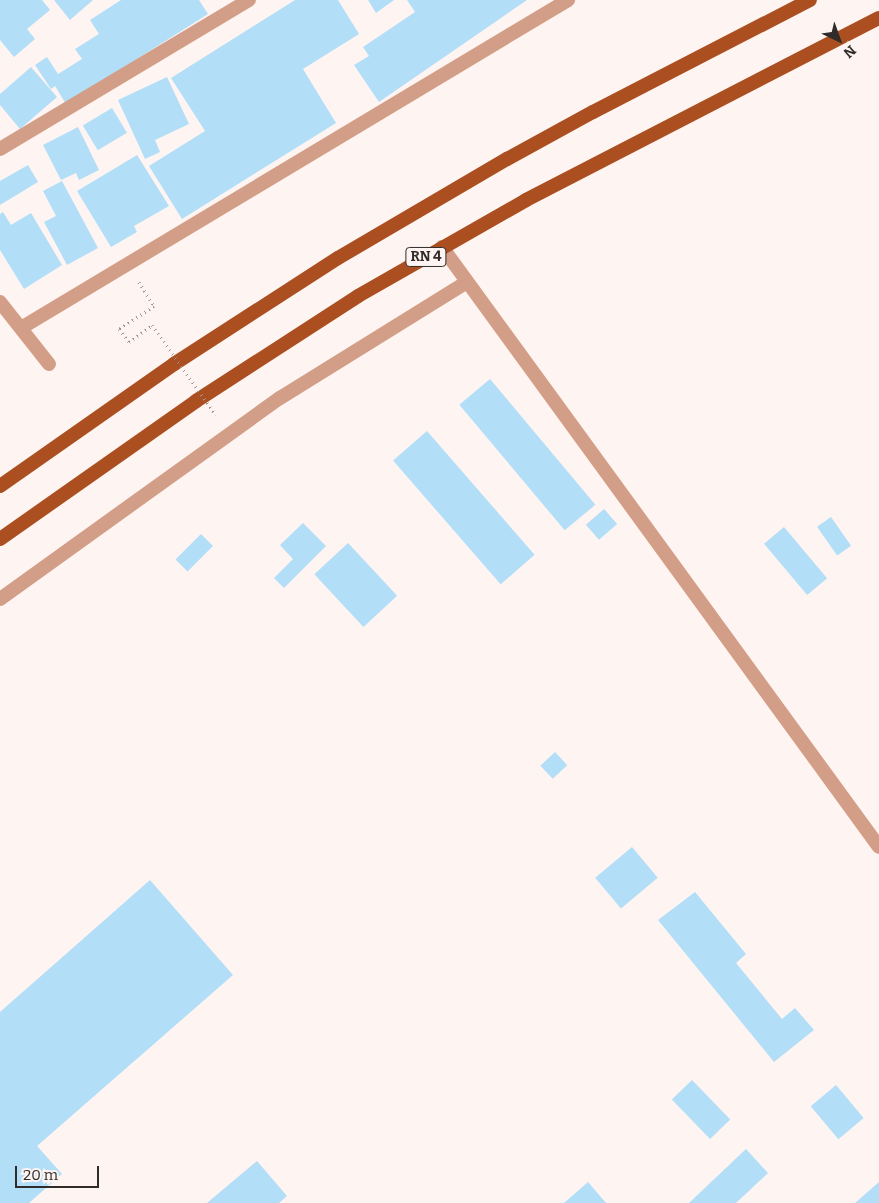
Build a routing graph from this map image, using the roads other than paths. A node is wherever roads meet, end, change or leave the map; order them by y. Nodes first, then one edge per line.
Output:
1 (249, 0) edge
2 (568, 0) edge
3 (810, 0) edge
4 (879, 18) edge
5 (0, 149) edge
6 (442, 247) junction
7 (467, 282) junction
8 (0, 302) edge
9 (21, 328) junction
10 (49, 364) dead end
11 (0, 486) edge
12 (0, 539) edge
13 (0, 599) edge
14 (879, 847) edge

1 - 5 street
2 - 9 street
3 - 11 main road
4 - 6 main road, RN 4
6 - 7 street
6 - 12 main road, RN 4
7 - 13 street
7 - 14 street
8 - 9 street
9 - 10 street

